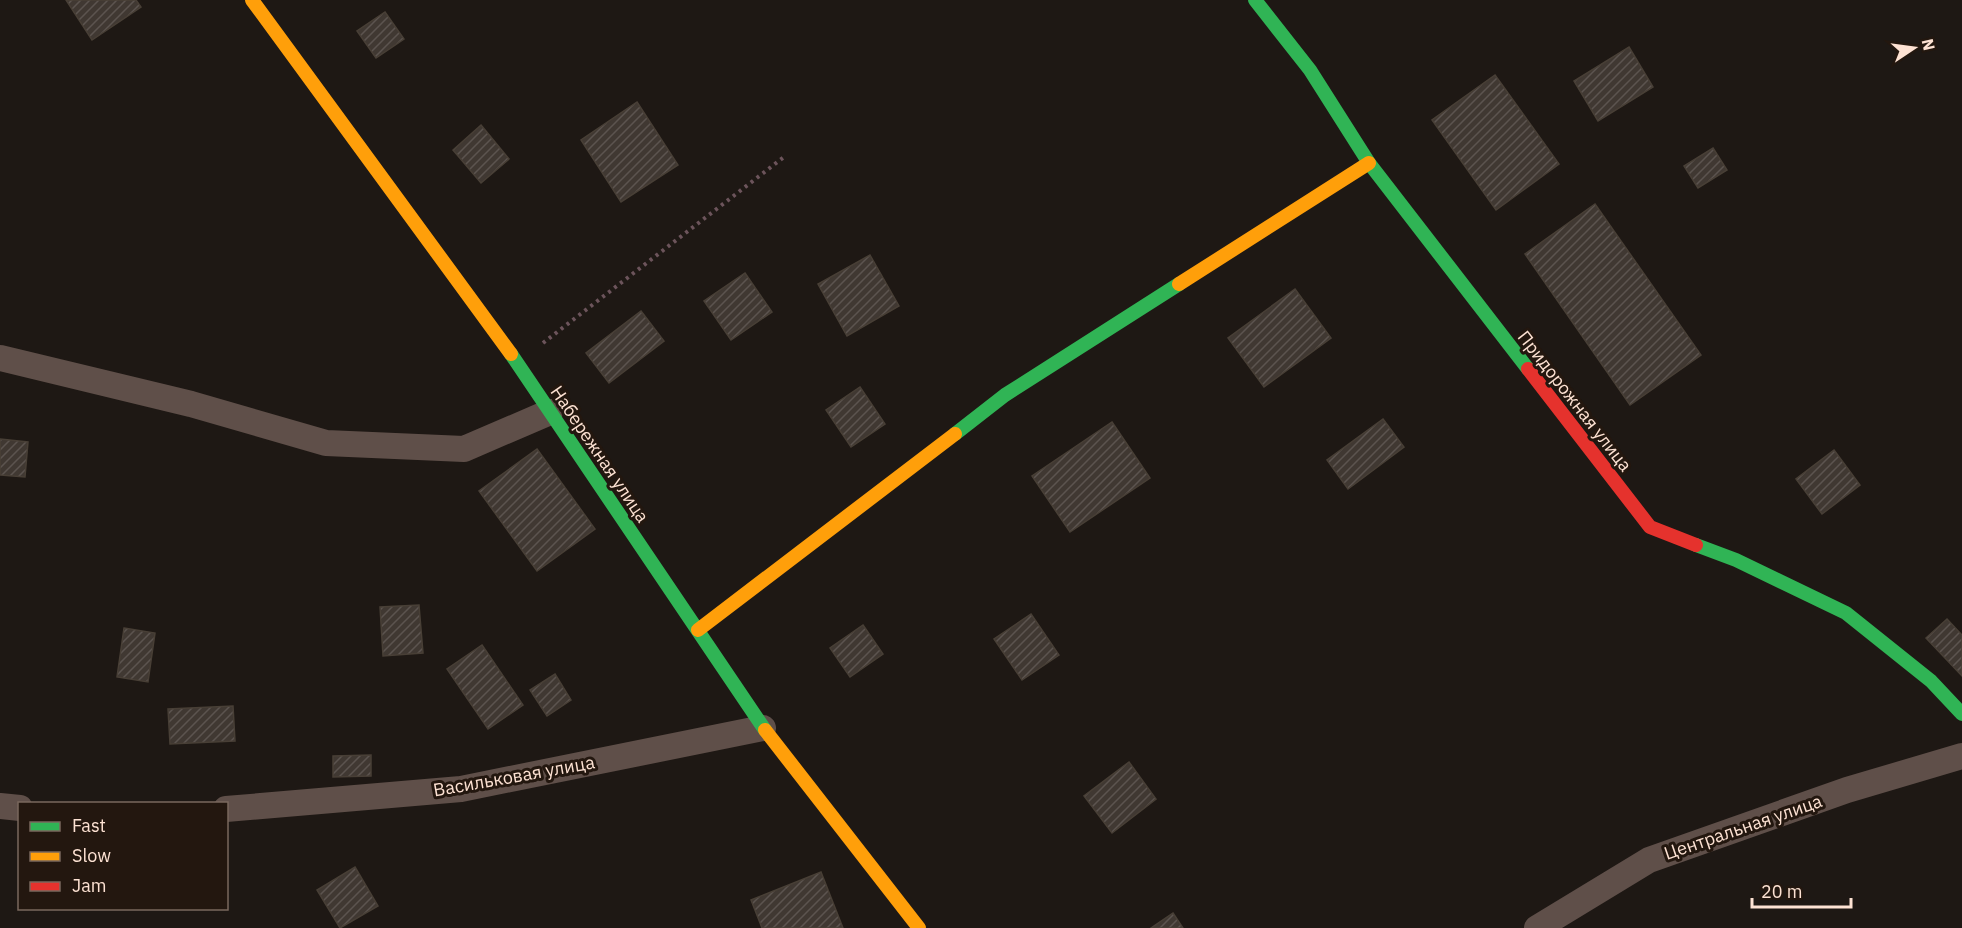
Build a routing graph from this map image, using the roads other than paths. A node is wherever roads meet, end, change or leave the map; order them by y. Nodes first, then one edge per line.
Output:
1 (252, 0) edge
2 (1255, 0) edge
3 (1369, 163) junction
4 (0, 358) edge
5 (550, 412) junction
6 (698, 630) junction
7 (1962, 714) edge
8 (764, 728) junction
9 (1962, 756) edge
10 (0, 806) edge
11 (18, 808) edge
12 (228, 809) edge
13 (1546, 926) edge
14 (919, 928) edge

1 - 5 street, Набережная улица
2 - 3 street, Придорожная улица
3 - 6 street
3 - 7 street, Придорожная улица
4 - 5 street
5 - 6 street, Набережная улица
6 - 8 street, Набережная улица
8 - 12 street, Васильковая улица
8 - 14 street, Набережная улица
9 - 13 street, Центральная улица
10 - 11 street

